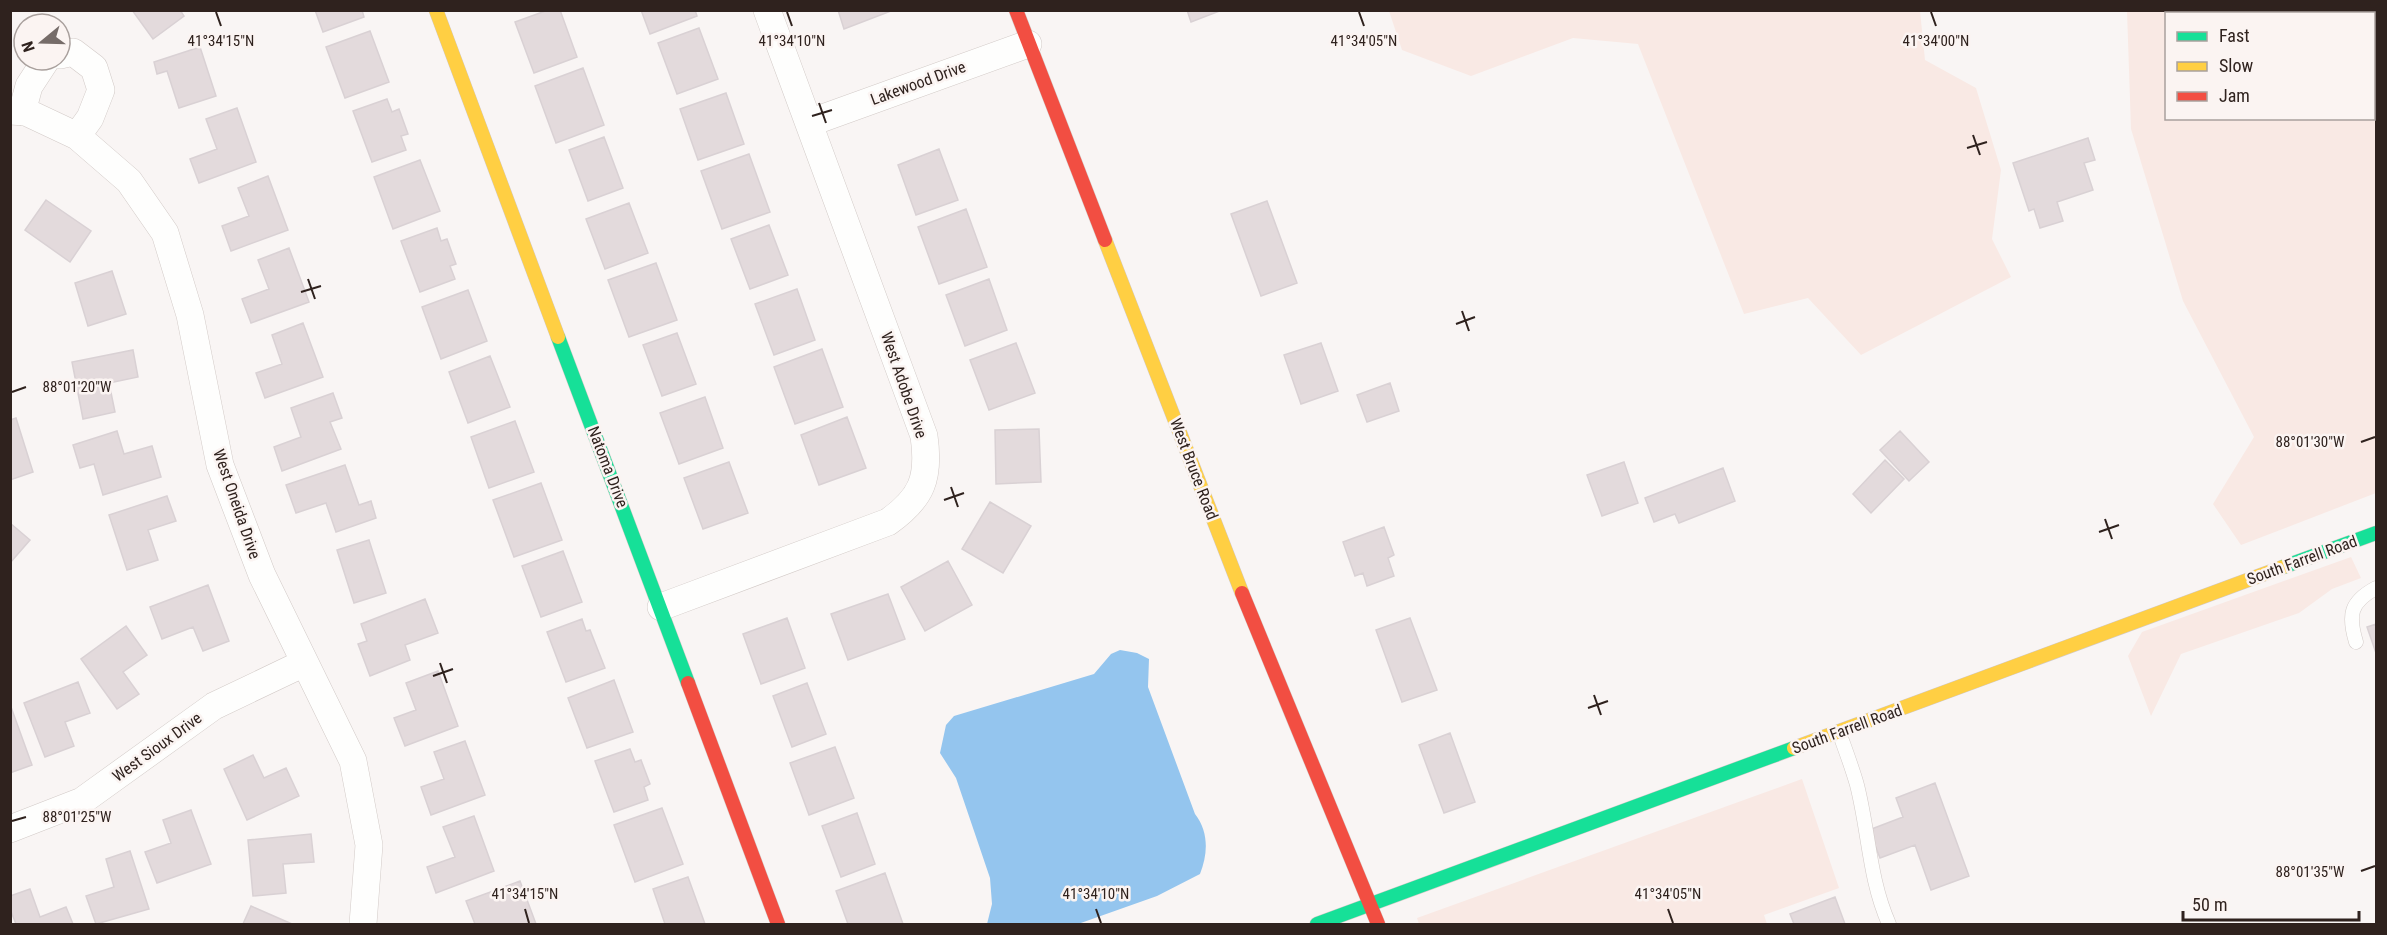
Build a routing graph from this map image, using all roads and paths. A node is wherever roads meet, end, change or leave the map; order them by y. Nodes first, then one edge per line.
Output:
1 (436, 10) edge
2 (767, 10) edge
3 (1016, 10) edge
4 (1028, 44) junction
5 (72, 52) edge
6 (38, 72) edge
7 (16, 111) edge
8 (809, 123) junction
9 (78, 136) junction
10 (2376, 533) edge
11 (2376, 588) edge
12 (661, 607) junction
13 (2356, 642) dead end
14 (304, 663) junction
15 (1839, 732) junction
16 (10, 829) edge
17 (1369, 905) junction
18 (363, 924) edge
19 (778, 924) edge
20 (1317, 924) edge
21 (1378, 924) edge
22 (1889, 924) edge

1 - 12 street, Natoma Drive
2 - 8 street, West Adobe Drive
3 - 4 street, West Bruce Road
4 - 8 street, Lakewood Drive
4 - 17 street, West Bruce Road
5 - 9 street
6 - 7 street
7 - 9 street, West Oneida Drive
8 - 12 street, West Adobe Drive
9 - 14 street, West Oneida Drive
10 - 15 street, South Farrell Road
11 - 13 lane
12 - 19 street, Natoma Drive
14 - 16 street, West Sioux Drive
14 - 18 street, West Oneida Drive
15 - 17 street, South Farrell Road
15 - 22 lane
17 - 20 street, South Farrell Road
17 - 21 street, West Bruce Road

